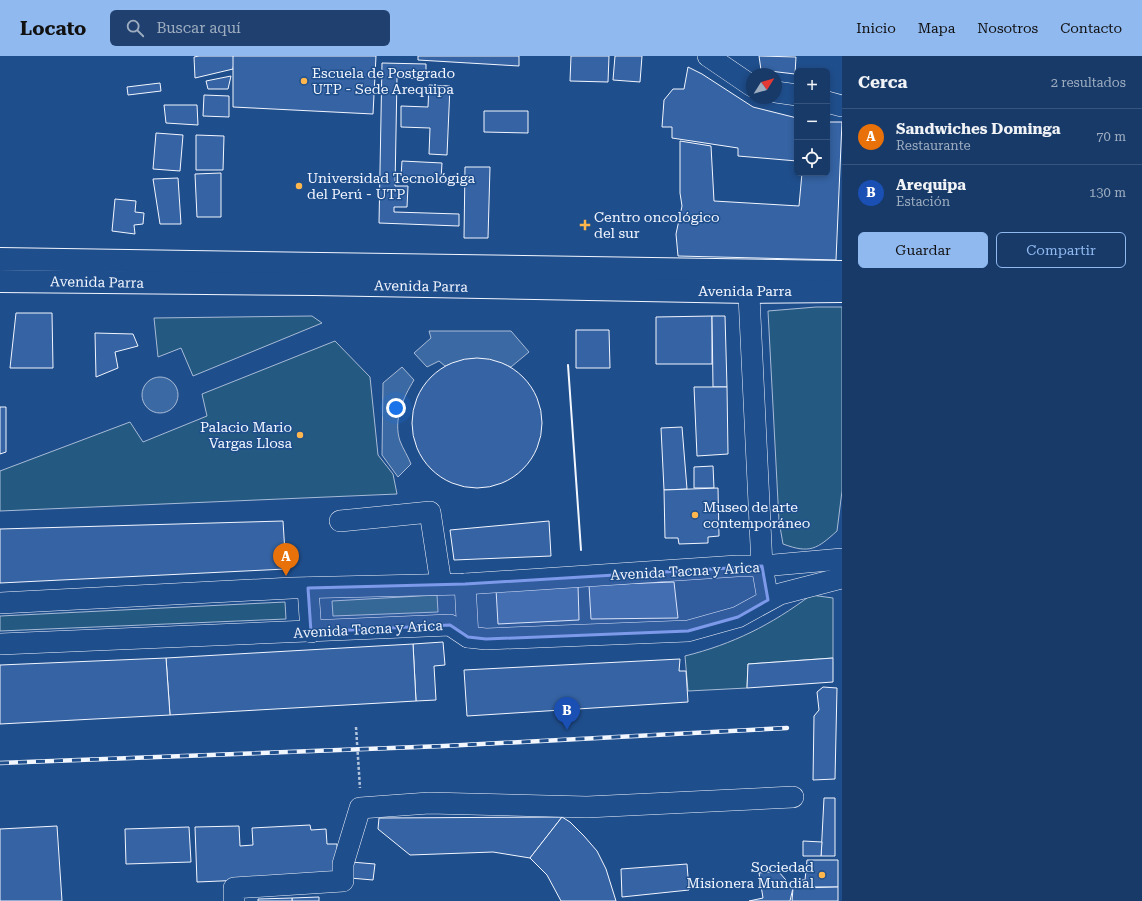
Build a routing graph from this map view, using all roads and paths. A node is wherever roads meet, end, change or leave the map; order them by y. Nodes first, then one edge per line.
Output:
1 (708, 56) edge
2 (746, 82) edge
3 (782, 93) edge
4 (794, 95) edge
5 (830, 103) edge
6 (842, 106) edge
7 (0, 259) edge
8 (748, 271) junction
9 (842, 272) edge
10 (0, 281) edge
11 (842, 291) edge
12 (749, 292) junction
13 (340, 521) dead end
14 (842, 559) edge
15 (762, 566) junction
16 (842, 578) edge
17 (441, 584) junction
18 (465, 584) junction
19 (308, 588) junction
20 (768, 600) junction
21 (0, 603) edge
22 (312, 632) junction
23 (468, 637) junction
24 (0, 644) edge
25 (356, 727) dead end
26 (793, 796) dead end
27 (360, 808) junction
28 (234, 901) edge

1 - 2 street
3 - 4 street
5 - 6 street
7 - 8 main road, Avenida Parra
8 - 9 main road, Avenida Parra
8 - 12 street
10 - 12 main road, Avenida Parra
11 - 12 main road, Avenida Parra
12 - 15 street
13 - 17 street
14 - 15 street, Avenida Tacna y Arica
15 - 18 street, Avenida Tacna y Arica
15 - 20 street
16 - 20 street, Avenida Tacna y Arica
17 - 18 street, Avenida Tacna y Arica
17 - 19 street, Avenida Tacna y Arica
18 - 23 street
19 - 21 street, Avenida Tacna y Arica
19 - 22 street
20 - 23 street, Avenida Tacna y Arica
22 - 23 street, Avenida Tacna y Arica
22 - 24 street, Avenida Tacna y Arica
25 - 27 path
26 - 27 street
27 - 28 street

